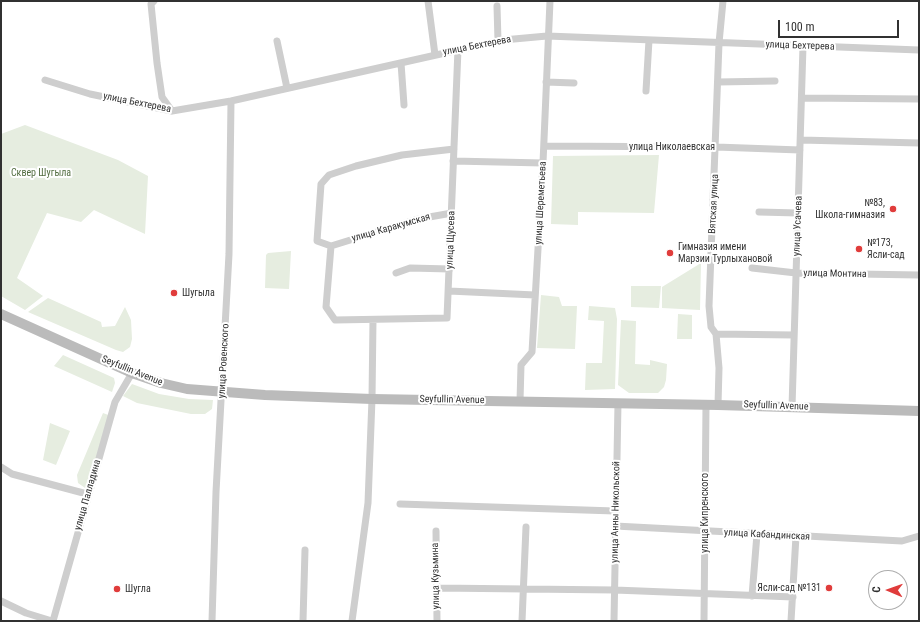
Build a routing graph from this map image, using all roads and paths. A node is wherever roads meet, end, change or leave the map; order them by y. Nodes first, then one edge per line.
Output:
1 (154, 1) edge
2 (428, 1) edge
3 (550, 1) edge
4 (723, 1) edge
5 (498, 6) dead end
6 (548, 36) junction
7 (649, 40) junction
8 (277, 41) dead end
9 (498, 41) junction
10 (719, 43) junction
11 (803, 46) junction
12 (458, 50) junction
13 (919, 50) edge
14 (435, 55) junction
15 (401, 62) junction
16 (44, 80) dead end
17 (775, 81) dead end
18 (546, 82) junction
19 (718, 82) junction
20 (574, 83) dead end
21 (287, 88) junction
22 (646, 91) dead end
23 (802, 98) junction
24 (919, 99) edge
25 (231, 101) junction
26 (404, 105) dead end
27 (172, 111) junction
28 (800, 140) junction
29 (919, 143) edge
30 (544, 146) junction
31 (716, 146) junction
32 (454, 149) junction
33 (800, 150) junction
34 (453, 161) junction
35 (543, 163) junction
36 (452, 212) junction
37 (759, 212) dead end
38 (798, 213) junction
39 (331, 246) junction
40 (752, 268) dead end
41 (450, 269) junction
42 (396, 273) dead end
43 (796, 273) junction
44 (919, 275) edge
45 (449, 291) junction
46 (535, 295) junction
47 (1, 314) edge
48 (372, 320) junction
49 (716, 334) junction
50 (794, 335) junction
51 (132, 373) junction
52 (222, 392) junction
53 (372, 399) junction
54 (520, 401) junction
55 (618, 403) junction
56 (706, 405) junction
57 (718, 405) junction
58 (792, 407) junction
59 (919, 411) edge
60 (1, 467) edge
61 (87, 494) junction
62 (400, 504) dead end
63 (615, 511) junction
64 (615, 526) junction
65 (526, 527) dead end
66 (436, 531) dead end
67 (705, 531) junction
68 (757, 534) junction
69 (796, 536) junction
70 (919, 536) edge
71 (305, 550) dead end
72 (436, 588) junction
73 (614, 590) junction
74 (524, 591) junction
75 (704, 594) junction
76 (752, 596) junction
77 (792, 597) junction
78 (1, 601) edge
79 (52, 621) edge
80 (212, 621) edge
81 (303, 621) edge
82 (352, 621) edge
83 (437, 621) edge
84 (522, 621) edge
85 (614, 621) edge
86 (704, 621) edge
87 (791, 621) edge

1 - 27 street
2 - 14 street
3 - 6 street, улица Шереметьева
4 - 10 street, Вятская улица
5 - 9 street
6 - 7 street, улица Бехтерева
6 - 9 street, улица Бехтерева
6 - 18 street, улица Шереметьева
7 - 10 street, улица Бехтерева
7 - 22 street
8 - 21 street
9 - 12 street, улица Бехтерева
10 - 11 street, улица Бехтерева
10 - 19 street, Вятская улица
11 - 13 street, улица Бехтерева
11 - 23 street, улица Усачева
12 - 14 street, улица Бехтерева
12 - 32 street, улица Щусева
14 - 15 street, улица Бехтерева
15 - 21 street, улица Бехтерева
15 - 26 street
16 - 27 street, улица Бехтерева
17 - 19 street
18 - 20 street
18 - 30 street, улица Шереметьева
19 - 31 street, Вятская улица
21 - 25 street, улица Бехтерева
23 - 24 street
23 - 28 street, улица Усачева
25 - 27 street, улица Бехтерева
25 - 52 street, улица Ровенского
28 - 29 street
28 - 33 street, улица Усачева
30 - 31 street, улица Николаевская
30 - 35 street, улица Шереметьева
31 - 33 street, улица Николаевская
31 - 49 street, Вятская улица
32 - 34 street, улица Щусева
32 - 39 street
33 - 38 street, улица Усачева
34 - 35 street
34 - 36 street, улица Щусева
35 - 46 street, улица Шереметьева
36 - 39 street, улица Каракумская
36 - 41 street, улица Щусева
37 - 38 street
38 - 43 street, улица Усачева
39 - 48 street, улица Щусева
40 - 43 street, улица Монтина
41 - 42 street
41 - 45 street, улица Щусева
43 - 44 street, улица Монтина
43 - 50 street, улица Усачева
45 - 46 street
45 - 48 street, улица Щусева
46 - 54 street, улица Шереметьева
47 - 51 main road, Seyfullin Avenue
48 - 53 street
49 - 50 street
49 - 57 street, Вятская улица
50 - 58 street, улица Усачева
51 - 52 main road, Seyfullin Avenue
51 - 61 street, улица Палладина
52 - 53 main road, Seyfullin Avenue
52 - 80 street, улица Ровенского
53 - 54 main road, Seyfullin Avenue
53 - 82 street
54 - 55 main road, Seyfullin Avenue
55 - 56 main road, Seyfullin Avenue
55 - 63 street, улица Анны Никольской
56 - 57 main road, Seyfullin Avenue
56 - 67 street, улица Кипренского
57 - 58 main road, Seyfullin Avenue
58 - 59 main road, Seyfullin Avenue
60 - 61 street
61 - 79 street, улица Палладина
62 - 63 street
63 - 64 street, улица Анны Никольской
64 - 67 street, улица Кабандинская
64 - 73 street, улица Анны Никольской
65 - 74 street
66 - 72 street, улица Кузьмина
67 - 68 street, улица Кабандинская
67 - 75 street, улица Кипренского
68 - 69 street, улица Кабандинская
68 - 76 street
69 - 70 street, улица Кабандинская
69 - 77 street
71 - 81 street
72 - 74 street
72 - 83 street, улица Кузьмина
73 - 74 street
73 - 75 street
73 - 85 street, улица Анны Никольской
74 - 84 street
75 - 76 street
75 - 86 street, улица Кипренского
76 - 77 street
77 - 87 street
78 - 79 street

